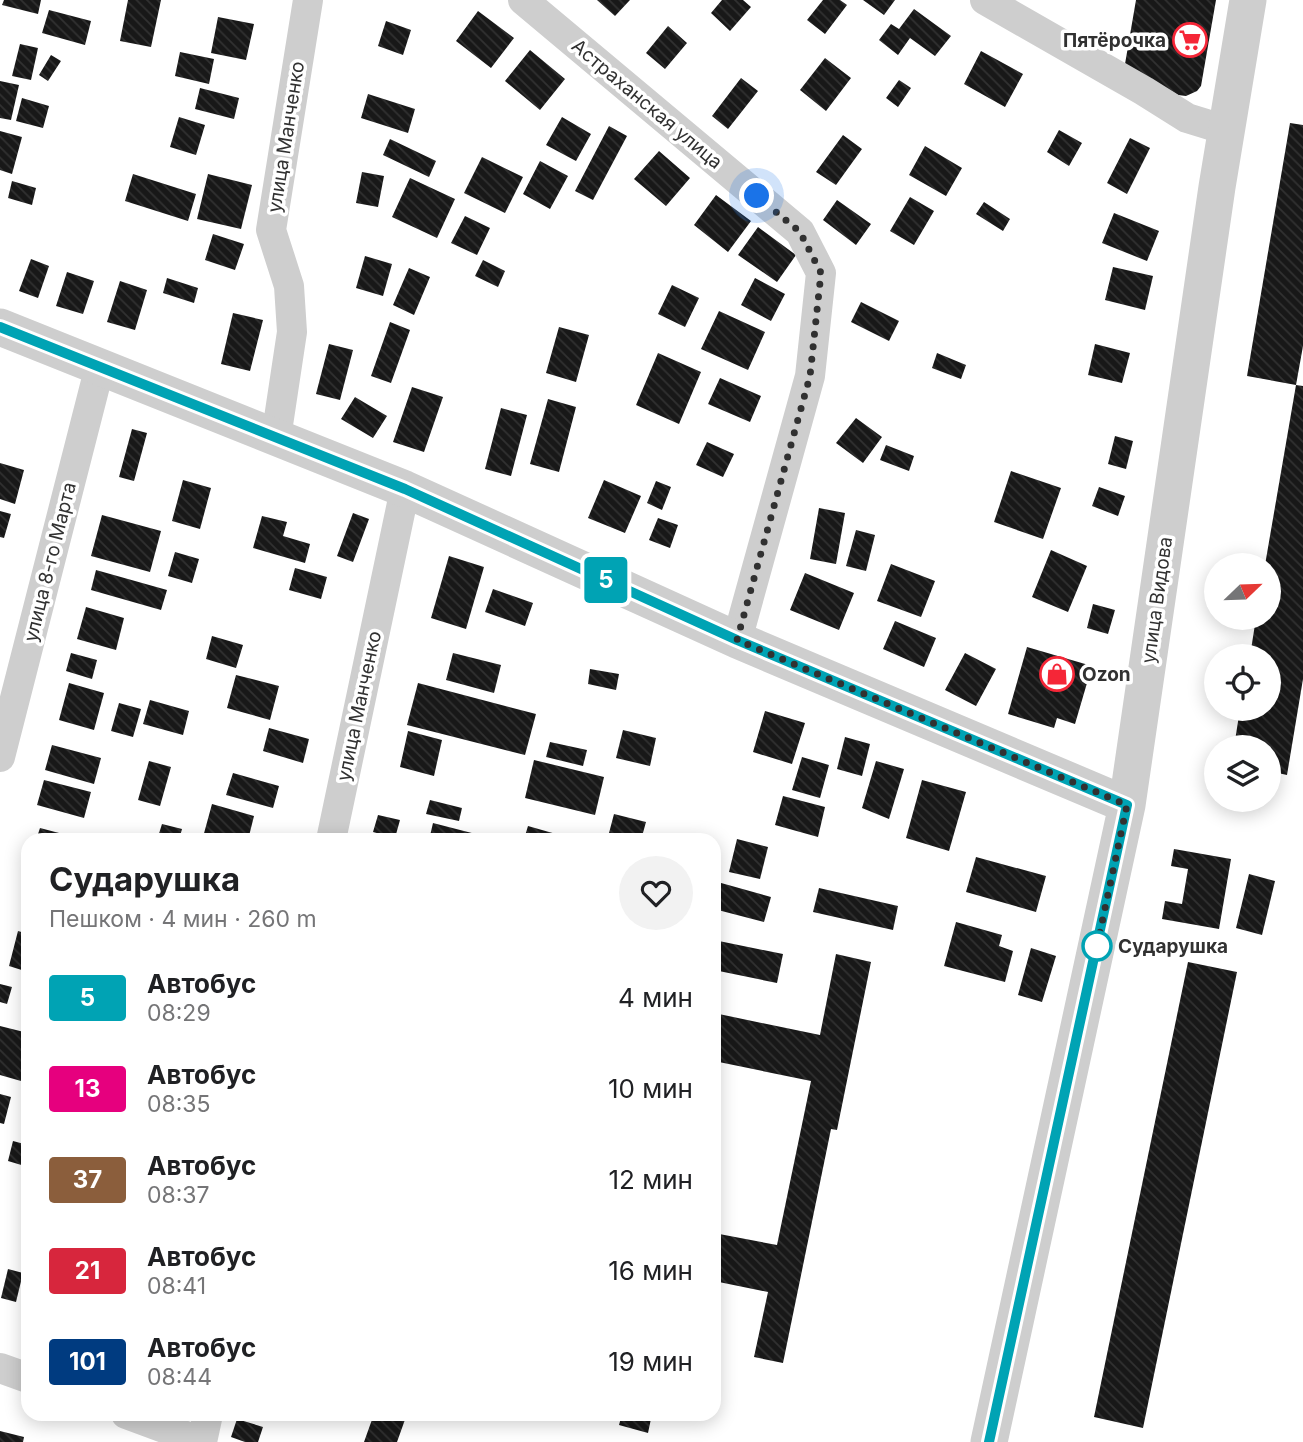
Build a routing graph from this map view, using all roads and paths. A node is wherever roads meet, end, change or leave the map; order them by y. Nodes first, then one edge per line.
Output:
1 (308, 0) edge
2 (523, 0) edge
3 (985, 0) edge
4 (1248, 0) edge
5 (1226, 130) junction
6 (0, 327) edge
7 (100, 366) junction
8 (276, 438) junction
9 (405, 489) junction
10 (737, 640) junction
11 (0, 757) edge
12 (1127, 805) junction
13 (332, 833) edge
14 (0, 1368) edge
15 (21, 1376) edge
16 (145, 1421) edge
17 (206, 1421) edge
18 (202, 1442) edge
19 (989, 1442) edge

1 - 8 street, улица Манченко
2 - 10 street, Астраханская улица
3 - 5 street
4 - 5 street, улица Видова
5 - 12 street, улица Видова
6 - 7 street
7 - 8 street
7 - 11 street, улица 8-го Марта
8 - 9 street
9 - 10 street
9 - 13 street, улица Манченко
10 - 12 street
12 - 19 street, улица Видова
14 - 15 street
16 - 18 street
17 - 18 street

